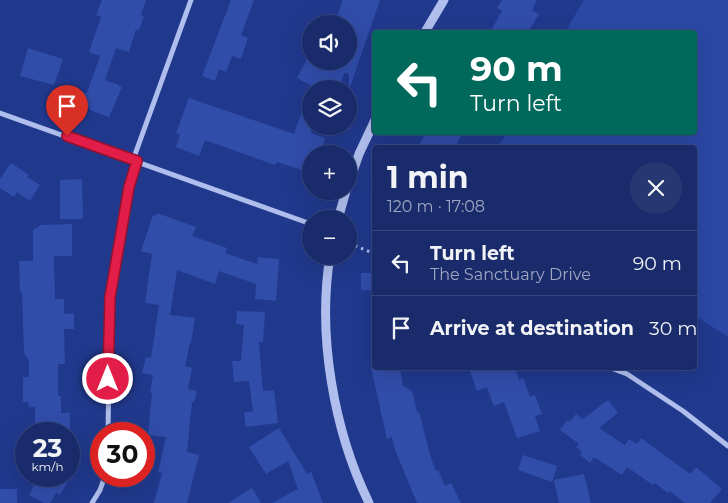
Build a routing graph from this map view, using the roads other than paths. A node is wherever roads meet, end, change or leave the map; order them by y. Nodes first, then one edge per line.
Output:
1 (191, 0) edge
2 (444, 0) edge
3 (426, 30) edge
4 (0, 113) edge
5 (372, 126) edge
6 (357, 160) edge
7 (135, 161) junction
8 (302, 221) edge
9 (329, 265) edge
10 (616, 370) edge
11 (108, 422) edge
12 (728, 446) edge
13 (101, 487) edge
14 (92, 503) edge
15 (369, 503) edge

1 - 7 street
2 - 3 street
4 - 7 street
5 - 6 street
7 - 8 street
7 - 11 street
9 - 15 street
10 - 12 street
13 - 14 street

